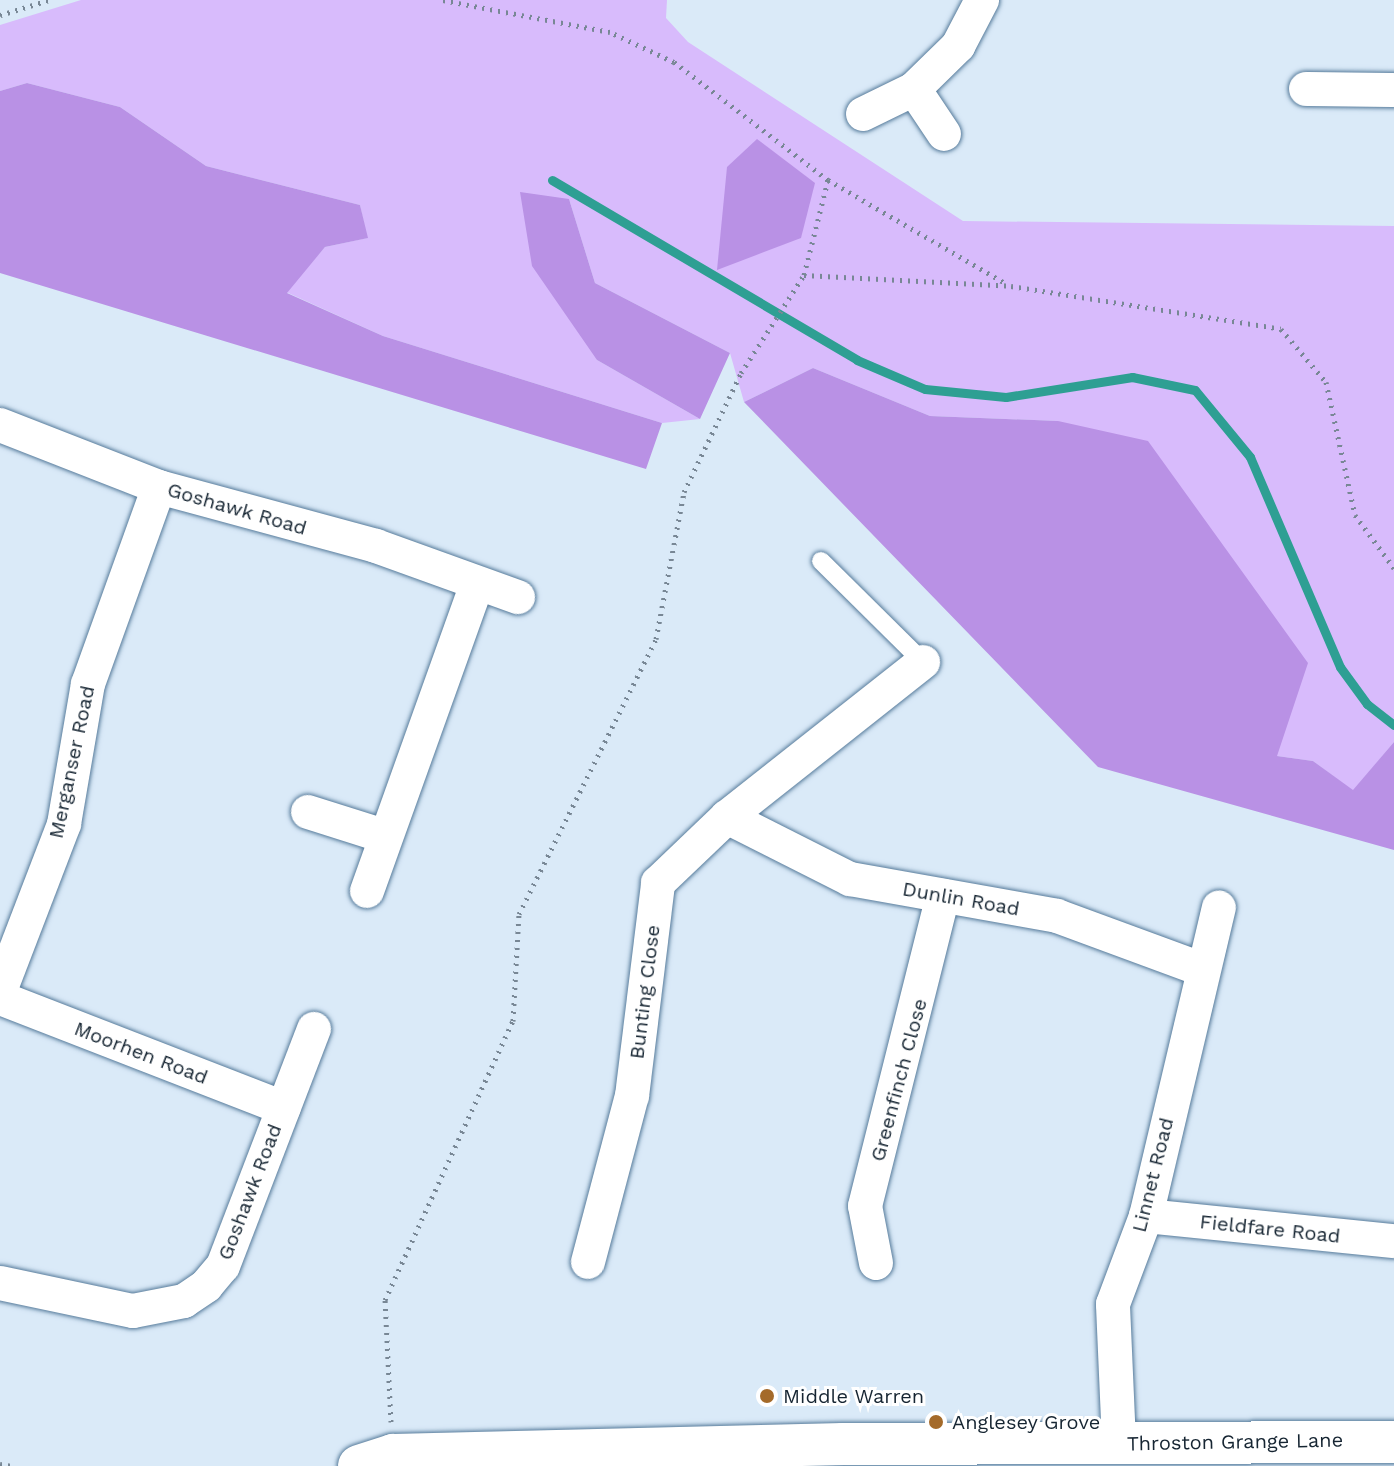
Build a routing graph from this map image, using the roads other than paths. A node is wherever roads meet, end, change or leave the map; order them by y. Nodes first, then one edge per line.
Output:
1 (982, 0) edge
2 (914, 89) junction
3 (1306, 89) dead end
4 (1394, 90) edge
5 (863, 114) dead end
6 (944, 134) dead end
7 (0, 425) edge
8 (159, 487) junction
9 (821, 561) dead end
10 (476, 587) junction
11 (518, 597) dead end
12 (923, 662) joint
13 (308, 812) dead end
14 (727, 817) junction
15 (384, 836) junction
16 (367, 891) dead end
17 (943, 896) junction
18 (1219, 908) dead end
19 (1201, 969) junction
20 (0, 991) edge
21 (0, 998) edge
22 (314, 1029) dead end
23 (283, 1108) junction
24 (1146, 1216) junction
25 (1394, 1241) edge
26 (588, 1262) dead end
27 (876, 1263) dead end
28 (0, 1283) edge
29 (1394, 1442) edge
30 (1119, 1443) junction
31 (1324, 1453) edge
32 (842, 1455) edge
33 (376, 1461) edge

1 - 2 street
2 - 5 street
2 - 6 street
3 - 4 street
7 - 8 street, Goshawk Road
8 - 10 street, Goshawk Road
8 - 20 street, Merganser Road
9 - 12 lane
10 - 11 street, Goshawk Road
10 - 15 street
12 - 14 street, Bunting Close
13 - 15 street
14 - 17 street, Dunlin Road
14 - 26 street, Bunting Close
15 - 16 street
17 - 19 street, Dunlin Road
17 - 27 street, Greenfinch Close
18 - 19 street, Linnet Road
19 - 24 street, Linnet Road
21 - 23 street, Moorhen Road
22 - 23 street, Goshawk Road
23 - 28 street, Goshawk Road
24 - 25 street, Fieldfare Road
24 - 30 street, Linnet Road
29 - 31 street, Throston Grange Lane
30 - 31 street, Throston Grange Lane
30 - 32 street, Throston Grange Lane
32 - 33 street, Throston Grange Lane

